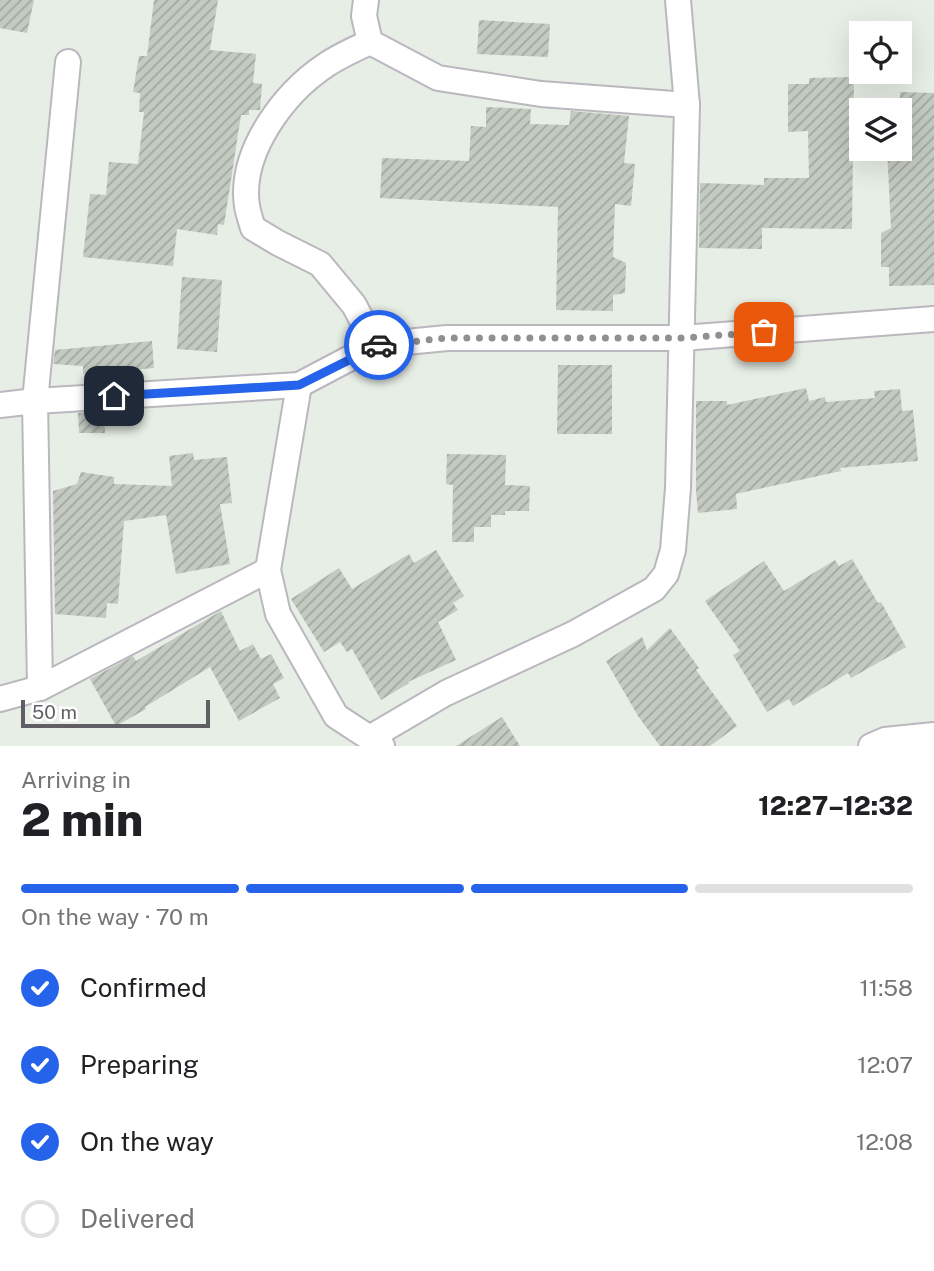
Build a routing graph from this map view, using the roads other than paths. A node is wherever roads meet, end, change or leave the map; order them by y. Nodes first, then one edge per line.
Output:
1 (366, 0) edge
2 (678, 0) edge
3 (370, 42) junction
4 (68, 62) dead end
5 (687, 105) junction
6 (934, 319) edge
7 (682, 338) junction
8 (375, 345) junction
9 (299, 385) junction
10 (35, 401) junction
11 (0, 405) edge
12 (268, 569) junction
13 (40, 688) junction
14 (0, 699) edge
15 (934, 735) edge
16 (376, 741) edge
17 (871, 746) edge

1 - 3 street
2 - 5 street
3 - 5 street
3 - 8 street
4 - 10 street
5 - 7 street
6 - 7 street
7 - 8 street
7 - 16 street
8 - 9 street
9 - 10 street
9 - 12 street
10 - 11 street
10 - 13 street
12 - 13 street
12 - 16 street
13 - 14 street
15 - 17 street

